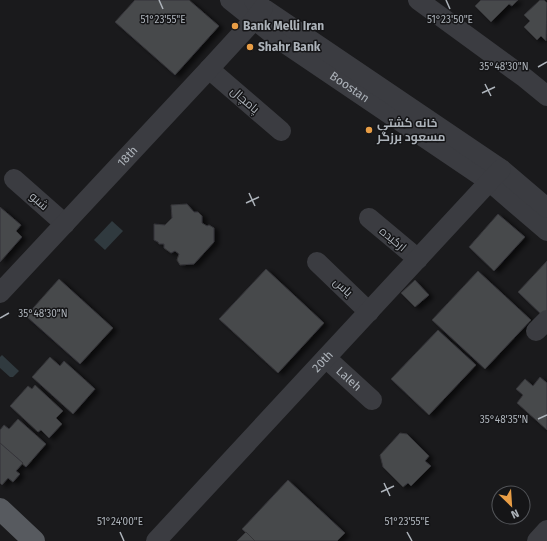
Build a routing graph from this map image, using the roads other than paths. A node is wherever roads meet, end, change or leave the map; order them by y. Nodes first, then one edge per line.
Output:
1 (230, 0) edge
2 (418, 0) edge
3 (257, 10) edge
4 (209, 69) junction
5 (547, 96) edge
6 (281, 131) dead end
7 (496, 176) junction
8 (14, 179) dead end
9 (547, 208) edge
10 (368, 218) dead end
11 (65, 224) junction
12 (547, 231) edge
13 (418, 259) junction
14 (317, 262) dead end
15 (0, 293) edge
16 (369, 312) junction
17 (326, 358) junction
18 (372, 400) dead end
19 (0, 509) edge
20 (0, 530) edge
21 (547, 530) edge
22 (12, 541) edge
23 (34, 541) edge
24 (156, 541) edge
25 (537, 541) edge

1 - 3 street, Boostan
2 - 5 street
3 - 4 street, 18th
3 - 7 street, Boostan
4 - 6 street, پامچال
4 - 11 street, 18th
7 - 9 street, Boostan
7 - 12 street, Boostan
7 - 13 street, 20th
8 - 11 street, شبو
10 - 13 street, ارکیده
11 - 15 street, 18th
13 - 16 street, 20th
14 - 16 street, یاس
16 - 17 street, 20th
17 - 18 street, Laleh
17 - 24 street, 20th
19 - 23 main road
20 - 22 main road
21 - 25 street

